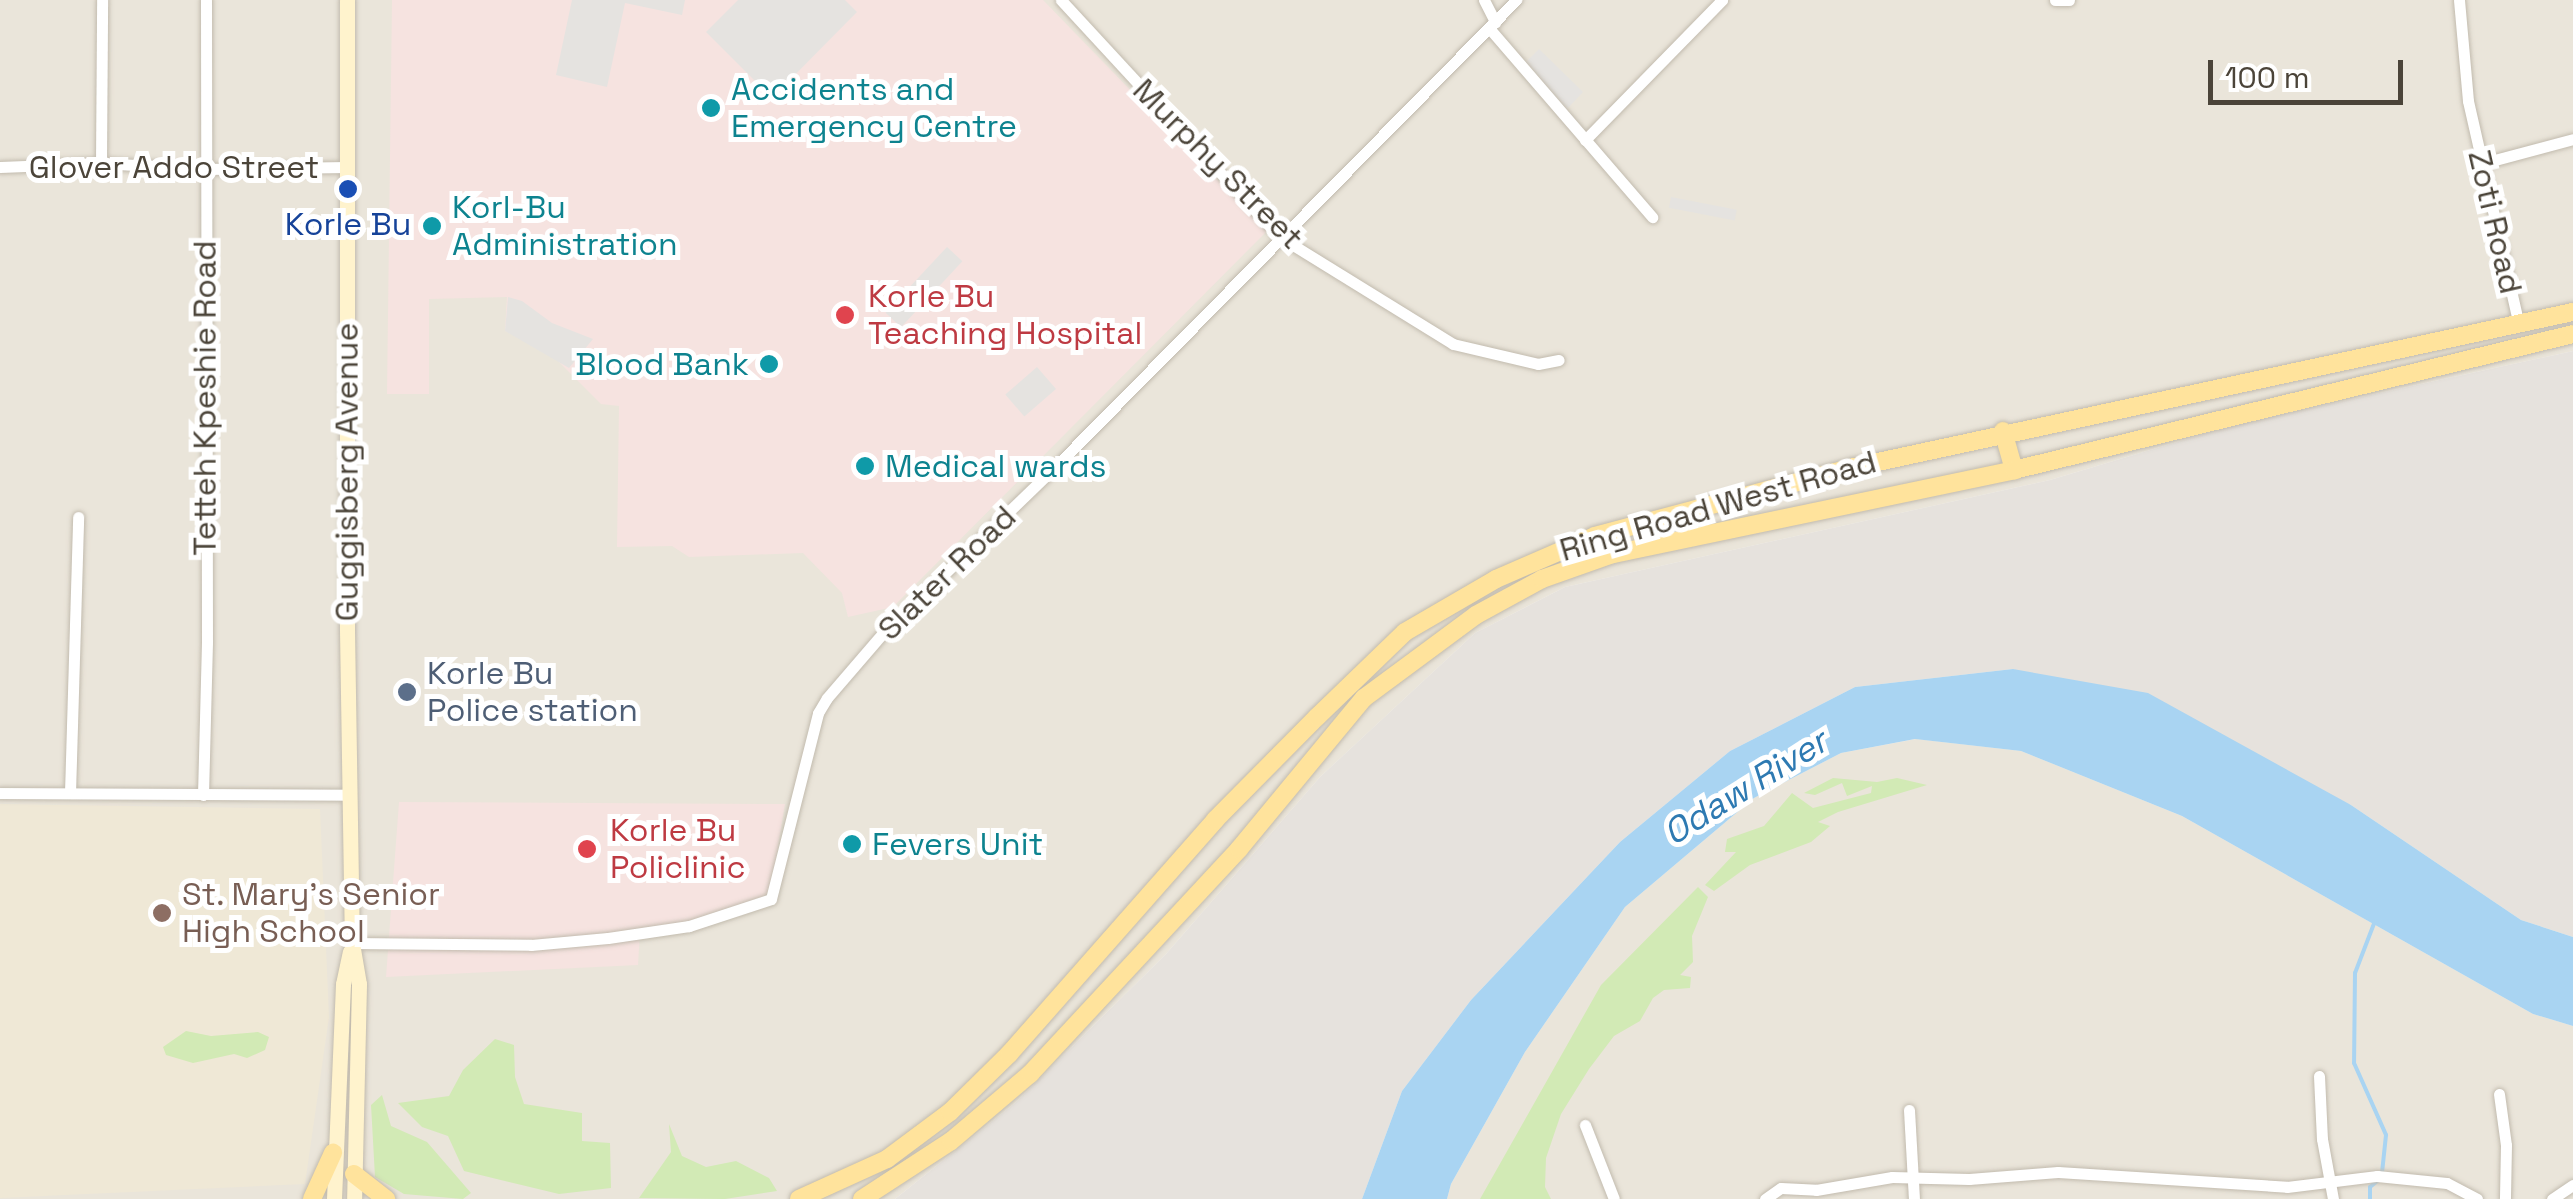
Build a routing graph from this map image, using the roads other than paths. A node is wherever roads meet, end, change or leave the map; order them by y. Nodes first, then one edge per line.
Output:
1 (102, 0) edge
2 (206, 0) edge
3 (347, 0) edge
4 (1061, 0) edge
5 (1484, 0) edge
6 (1516, 0) edge
7 (1722, 0) edge
8 (2055, 0) edge
9 (2069, 0) edge
10 (2459, 0) edge
11 (1073, 5) edge
12 (1492, 25) junction
13 (2573, 139) edge
14 (1585, 140) junction
15 (101, 163) junction
16 (2480, 164) junction
17 (0, 167) edge
18 (348, 167) junction
19 (204, 169) junction
20 (1652, 216) dead end
21 (1280, 237) junction
22 (2573, 312) edge
23 (2519, 326) junction
24 (2573, 334) edge
25 (1559, 360) dead end
26 (2003, 431) junction
27 (2014, 470) junction
28 (78, 517) dead end
29 (0, 793) edge
30 (70, 793) junction
31 (203, 795) junction
32 (349, 795) junction
33 (352, 943) junction
34 (2319, 1076) dead end
35 (2500, 1094) dead end
36 (1908, 1110) dead end
37 (1585, 1125) dead end
38 (333, 1153) junction
39 (354, 1174) junction
40 (1912, 1178) junction
41 (2331, 1181) junction
42 (2573, 1185) edge
43 (2472, 1198) edge
44 (312, 1199) edge
45 (334, 1199) edge
46 (354, 1199) edge
47 (386, 1199) edge
48 (799, 1199) edge
49 (862, 1199) edge
50 (1614, 1199) edge
51 (1765, 1199) edge
52 (1914, 1199) edge
53 (2333, 1199) edge
54 (2504, 1199) edge
55 (2552, 1199) edge

1 - 15 street
2 - 19 street, Tetteh Kpeshie Road
3 - 18 main road, Guggisberg Avenue
4 - 11 street, Murphy Street
5 - 12 street
6 - 12 street, Slater Road
7 - 14 street
8 - 9 street
10 - 16 street, Zoti Road
11 - 21 street, Murphy Street
12 - 14 street
12 - 21 street, Slater Road
13 - 16 street
14 - 20 street
15 - 17 street, Glover Addo Street
15 - 19 street, Glover Addo Street
16 - 23 street, Zoti Road
18 - 19 street, Glover Addo Street
18 - 32 main road, Guggisberg Avenue
19 - 31 street, Tetteh Kpeshie Road
21 - 25 street, Murphy Street
21 - 33 street, Slater Road
22 - 23 main road, Ring Road West Road
23 - 26 main road, Ring Road West Road
24 - 27 main road, Ring Road West Road
26 - 27 main road
26 - 48 main road, Ring Road West Road
27 - 49 main road, Ring Road West Road
28 - 30 street
29 - 30 street
30 - 31 street
31 - 32 street
32 - 33 main road, Guggisberg Avenue
33 - 38 main road, Guggisberg Avenue
33 - 39 main road, Guggisberg Avenue
34 - 41 street
35 - 54 street
36 - 40 street
37 - 50 street
38 - 44 main road
38 - 45 main road, Guggisberg Avenue
39 - 46 main road, Guggisberg Avenue
39 - 47 main road
40 - 41 street
40 - 51 street
40 - 52 street
41 - 43 street
41 - 53 street
42 - 55 street

